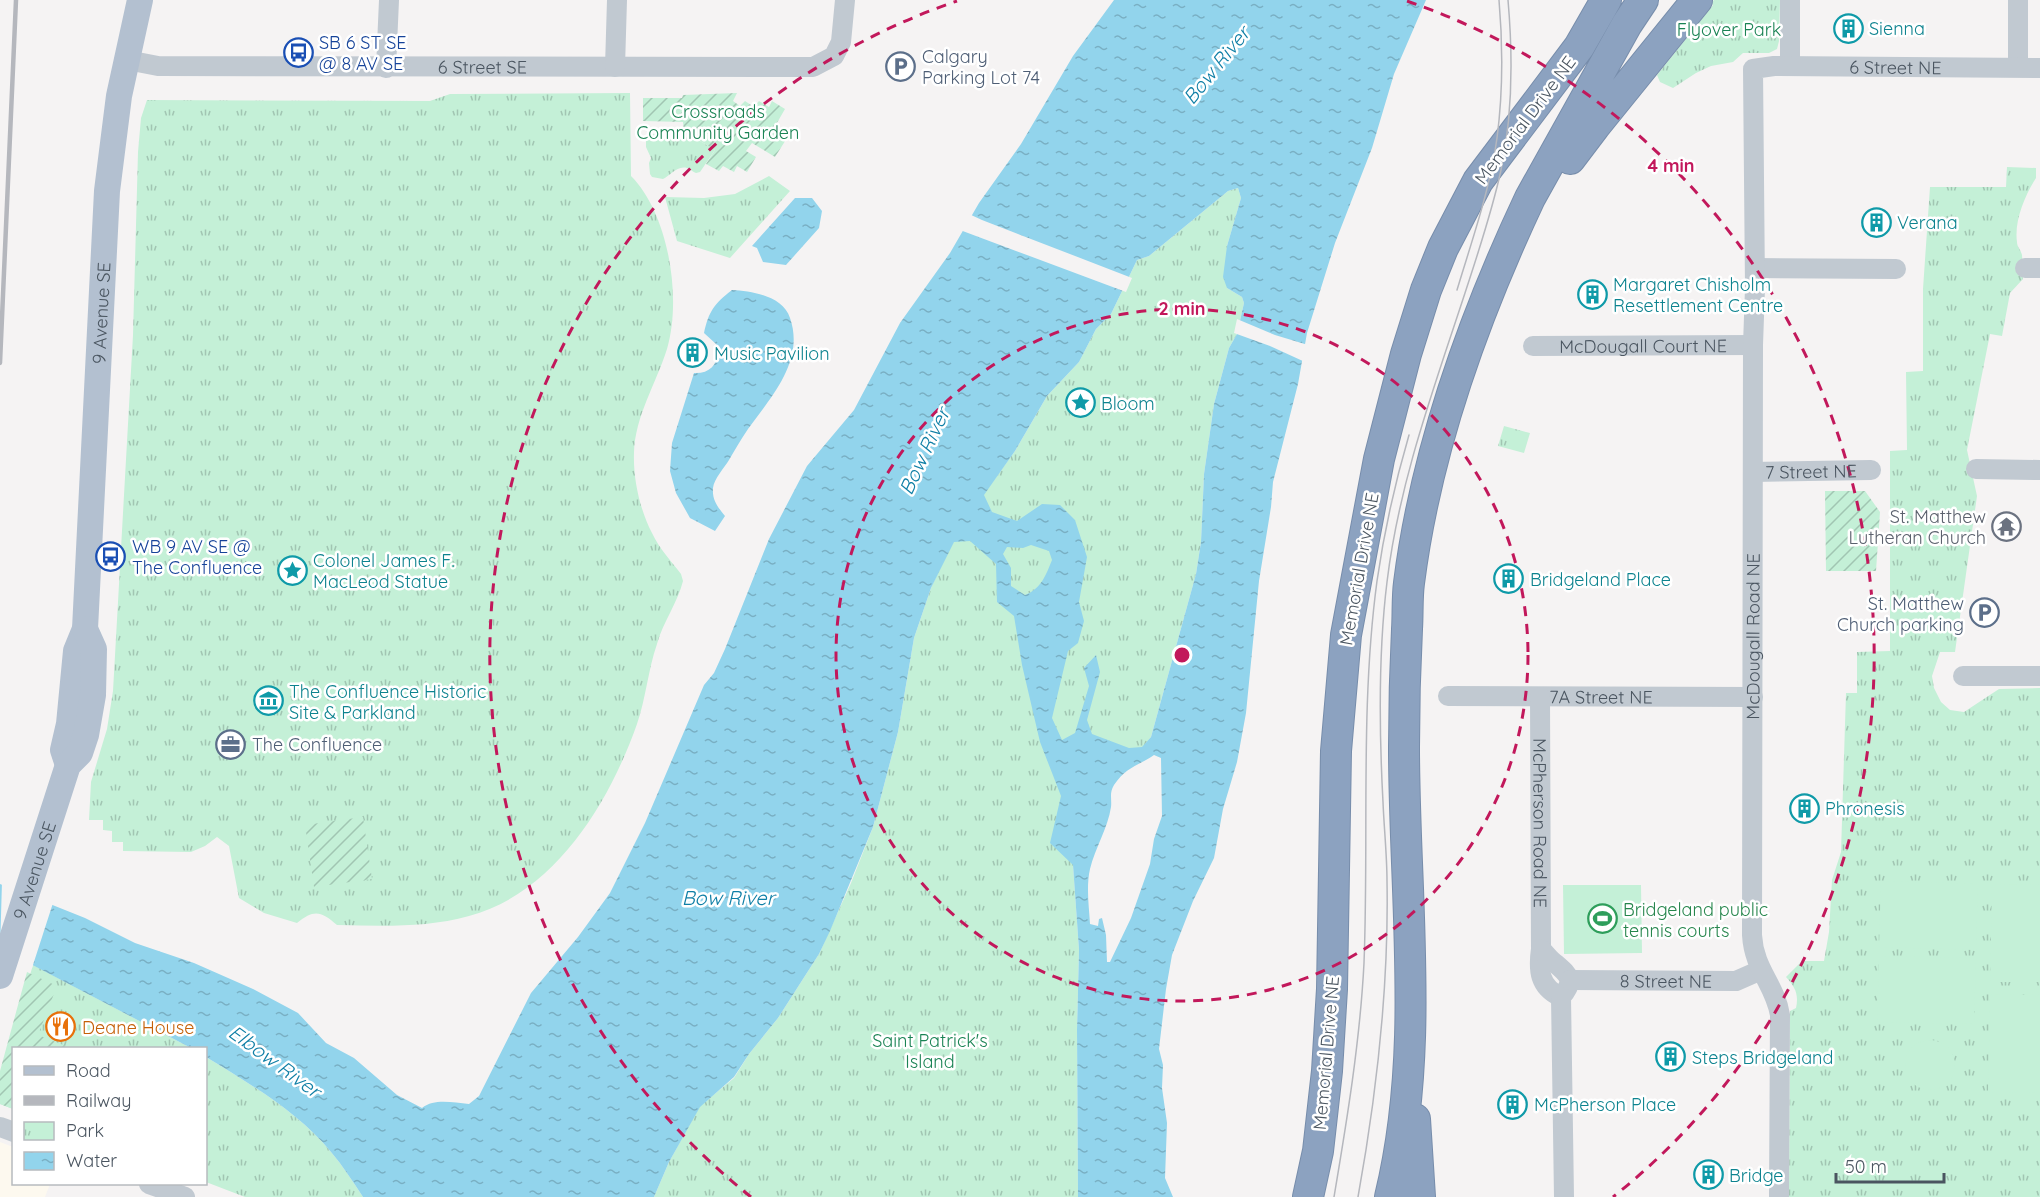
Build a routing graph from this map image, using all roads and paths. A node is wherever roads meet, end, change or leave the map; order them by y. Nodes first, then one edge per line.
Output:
1 (140, 0) edge
2 (389, 0) edge
3 (617, 0) edge
4 (845, 0) edge
5 (1606, 0) edge
6 (1643, 0) edge
7 (1697, 0) edge
8 (1790, 0) edge
9 (2018, 0) edge
10 (127, 60) junction
11 (1790, 66) junction
12 (386, 68) junction
13 (615, 68) junction
14 (2018, 68) junction
15 (2040, 68) edge
16 (1753, 69) joint
17 (1755, 268) junction
18 (1896, 269) dead end
19 (1491, 289) junction
20 (1753, 345) junction
21 (1533, 346) dead end
22 (1976, 469) dead end
23 (1871, 470) dead end
24 (2040, 470) edge
25 (1753, 472) junction
26 (1964, 676) dead end
27 (2040, 676) edge
28 (1448, 696) dead end
29 (1540, 697) junction
30 (1753, 697) junction
31 (1761, 970) junction
32 (1, 972) edge
33 (1565, 988) junction
34 (1408, 1066) junction
35 (152, 1189) edge
36 (185, 1197) edge
37 (1308, 1197) edge
38 (1390, 1197) edge
39 (1420, 1197) edge
40 (1564, 1197) edge
41 (1779, 1197) edge

1 - 10 main road, 9 Avenue SE
2 - 12 street
3 - 13 street
4 - 13 street, 6 Street SE
5 - 37 highway, Memorial Drive NE
6 - 19 highway, Memorial Drive NE
7 - 19 highway
8 - 11 street
9 - 14 street
10 - 12 street, 6 Street SE
10 - 32 main road, 9 Avenue SE
11 - 14 street, 6 Street NE
11 - 16 street, 6 Street NE
12 - 13 street, 6 Street SE
14 - 15 street, 6 Street NE
16 - 17 street, McDougall Road NE
17 - 18 street
17 - 20 street, McDougall Road NE
19 - 34 highway, Memorial Drive NE
20 - 21 street, McDougall Court NE
20 - 25 street, McDougall Road NE
22 - 24 street
23 - 25 street, 7 Street NE
25 - 30 street, McDougall Road NE
26 - 27 street
28 - 29 street, 7A Street NE
29 - 30 street, 7A Street NE
29 - 33 street, McPherson Road NE
30 - 31 street, McDougall Road NE
31 - 33 street, 8 Street NE
31 - 41 street, McDougall Road NE
33 - 40 street
34 - 38 highway, Memorial Drive NE
34 - 39 highway
35 - 36 street

